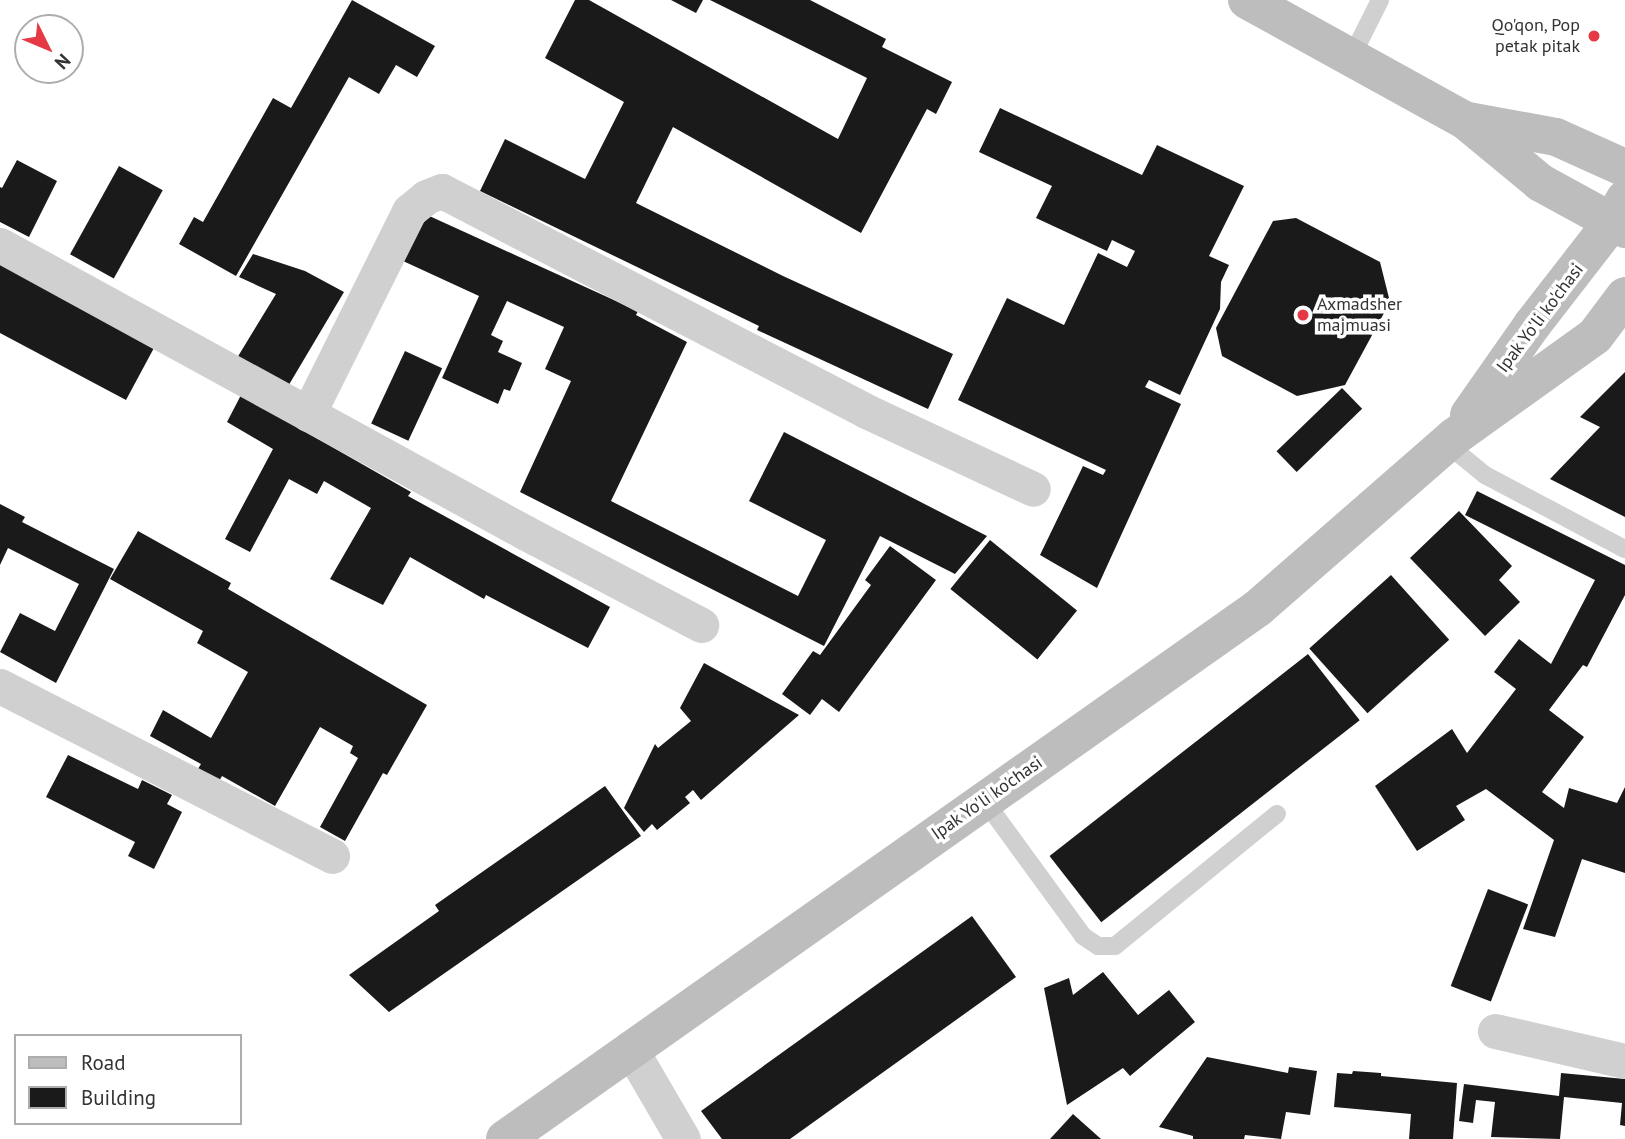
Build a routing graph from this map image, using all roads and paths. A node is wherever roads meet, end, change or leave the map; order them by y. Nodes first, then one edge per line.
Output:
1 (1247, 0) edge
2 (1380, 0) edge
3 (1352, 58) junction
4 (1466, 121) junction
5 (1625, 168) edge
6 (1620, 217) edge
7 (0, 246) edge
8 (1625, 296) edge
9 (307, 414) junction
10 (1451, 440) junction
11 (1033, 489) dead end
12 (1625, 549) edge
13 (701, 625) dead end
14 (0, 686) edge
15 (984, 800) junction
16 (1277, 814) dead end
17 (332, 856) dead end
18 (1495, 1031) dead end
19 (630, 1048) junction
20 (1625, 1061) edge
21 (505, 1139) edge
22 (683, 1139) edge

1 - 3 main road
2 - 3 lane
3 - 4 main road
4 - 5 main road
4 - 6 main road
6 - 10 main road, Ipak Yo'li ko'chasi
7 - 9 street
8 - 10 main road, Ipak Yo'li ko'chasi
9 - 11 street
9 - 13 street
10 - 12 lane
10 - 15 main road, Ipak Yo'li ko'chasi
14 - 17 street
15 - 16 lane
15 - 19 main road, Ipak Yo'li ko'chasi
18 - 20 street
19 - 21 main road, Ipak Yo'li ko'chasi
19 - 22 street

